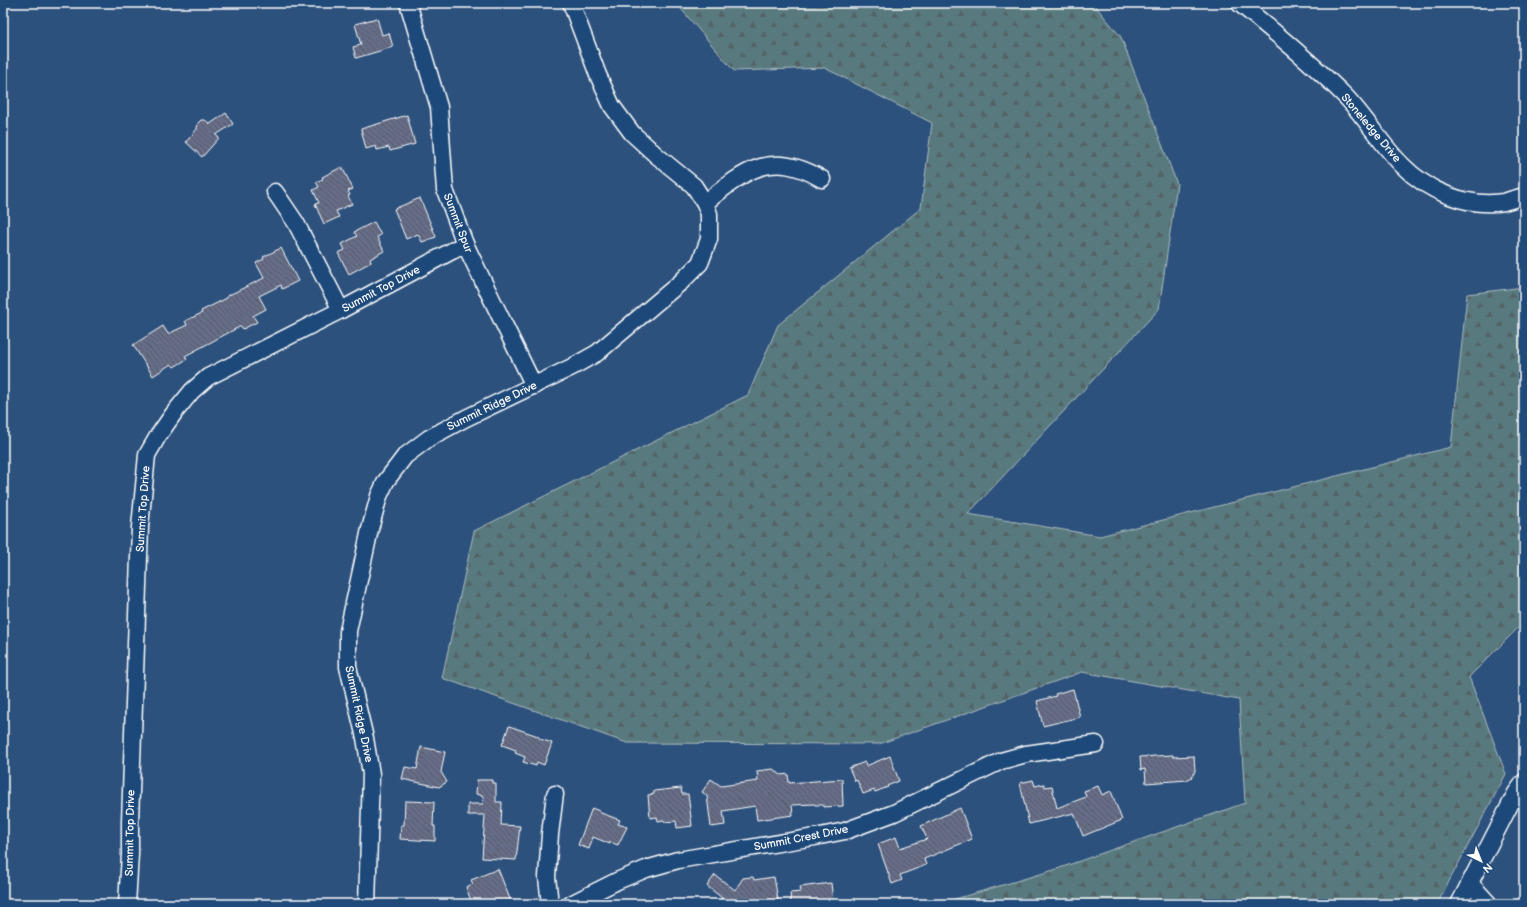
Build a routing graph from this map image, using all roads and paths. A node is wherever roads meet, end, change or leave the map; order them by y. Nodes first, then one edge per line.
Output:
1 (408, 3) edge
2 (571, 3) edge
3 (1239, 3) edge
4 (822, 179) dead end
5 (275, 192) dead end
6 (1524, 196) edge
7 (705, 203) junction
8 (465, 244) junction
9 (342, 310) junction
10 (534, 386) junction
11 (1096, 744) dead end
12 (1524, 782) edge
13 (555, 794) dead end
14 (1470, 883) junction
15 (127, 904) edge
16 (367, 904) edge
17 (550, 904) edge
18 (571, 904) edge
19 (1459, 904) edge
20 (1489, 904) edge

1 - 8 street, Summit Spur
2 - 7 street, Summit Ridge Drive
3 - 6 street, Stoneledge Drive
4 - 7 street
5 - 9 street
7 - 10 street, Summit Ridge Drive
8 - 9 street, Summit Top Drive
8 - 10 street, Summit Spur
9 - 15 street, Summit Top Drive
10 - 16 street, Summit Ridge Drive
11 - 18 street, Summit Crest Drive
12 - 14 street
13 - 17 street
14 - 19 street
14 - 20 street

